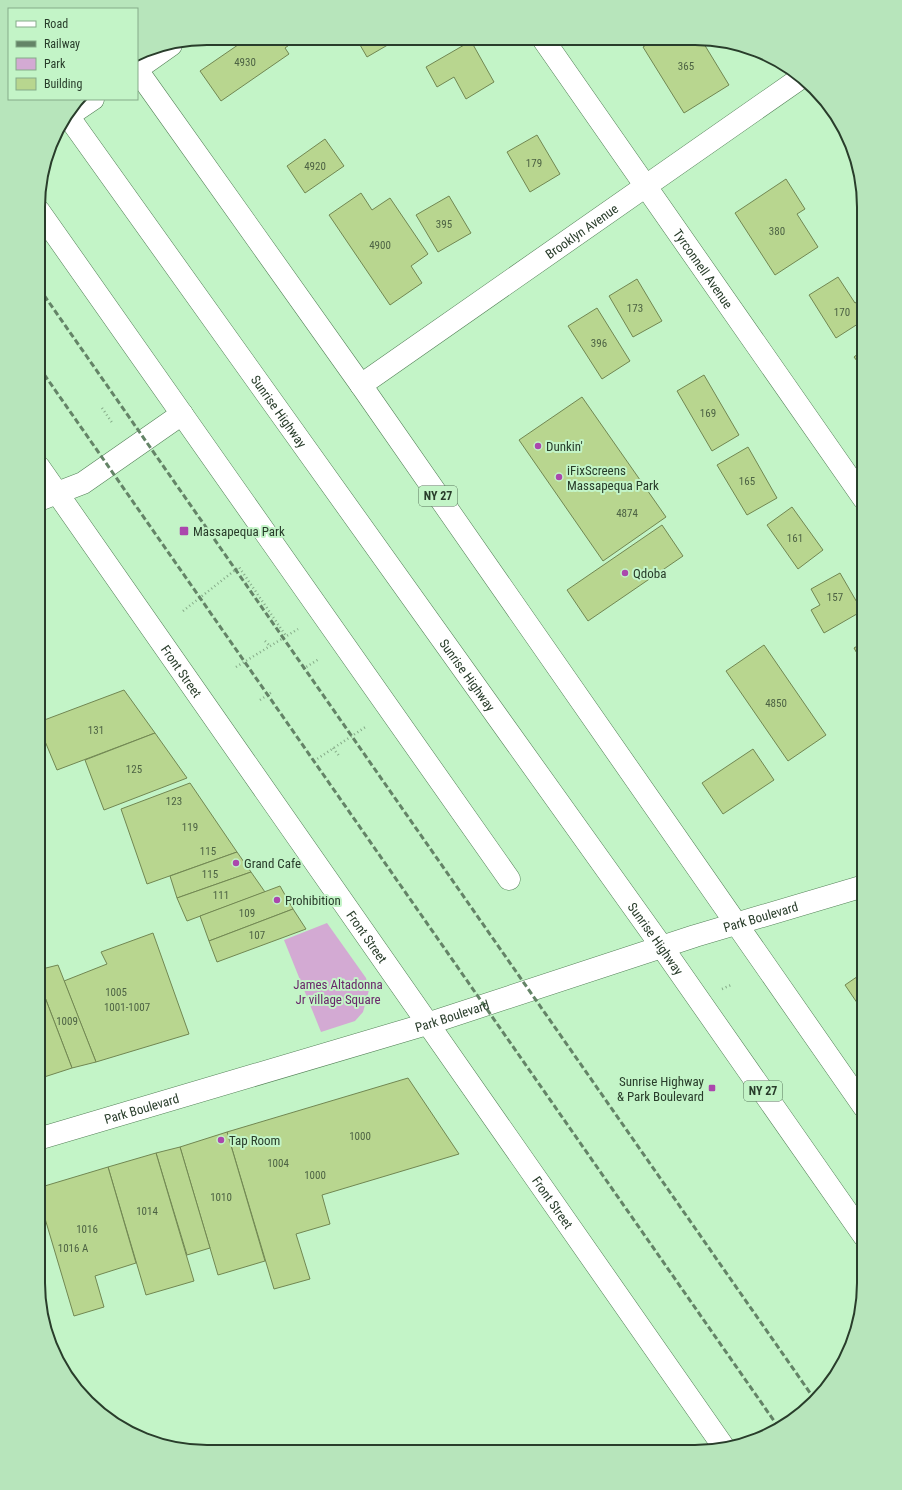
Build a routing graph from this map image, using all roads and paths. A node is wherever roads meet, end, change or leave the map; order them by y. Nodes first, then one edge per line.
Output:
1 (547, 45) edge
2 (161, 52) edge
3 (138, 68) edge
4 (138, 70) edge
5 (796, 81) edge
6 (92, 100) edge
7 (80, 108) edge
8 (71, 120) edge
9 (645, 186) junction
10 (45, 220) edge
11 (361, 385) junction
12 (102, 408) dead end
13 (182, 414) junction
14 (113, 424) dead end
15 (45, 487) edge
16 (857, 489) edge
17 (48, 497) edge
18 (183, 611) dead end
19 (298, 629) dead end
20 (286, 636) junction
21 (265, 641) dead end
22 (270, 646) junction
23 (319, 659) dead end
24 (236, 667) dead end
25 (303, 669) dead end
26 (272, 692) dead end
27 (260, 700) dead end
28 (367, 726) dead end
29 (334, 748) junction
30 (340, 757) dead end
31 (314, 761) dead end
32 (509, 879) dead end
33 (857, 888) edge
34 (736, 924) junction
35 (662, 947) junction
36 (731, 985) dead end
37 (722, 989) dead end
38 (427, 1024) junction
39 (857, 1097) edge
40 (45, 1137) edge
41 (857, 1226) edge
42 (721, 1443) edge

1 - 9 main road, Tyrconnell Avenue
2 - 3 main road
4 - 11 main road, NY 27
5 - 9 main road, Brooklyn Avenue
6 - 7 main road
8 - 35 main road, Sunrise Highway / NY 27
9 - 11 main road, Brooklyn Avenue
9 - 16 main road, Tyrconnell Avenue
10 - 13 main road
11 - 34 main road, NY 27
12 - 14 path
13 - 17 main road
13 - 32 main road
15 - 17 main road, Front Street
17 - 38 main road, Front Street
18 - 20 path
19 - 20 path
20 - 22 path
21 - 22 path
22 - 24 path
23 - 25 path
26 - 27 path
28 - 29 path
29 - 30 path
29 - 31 path
33 - 34 main road, Park Boulevard
34 - 35 main road, Park Boulevard
34 - 39 main road, NY 27
35 - 38 main road, Park Boulevard
35 - 41 main road, Sunrise Highway / NY 27
36 - 37 path
38 - 40 main road, Park Boulevard
38 - 42 main road, Front Street

